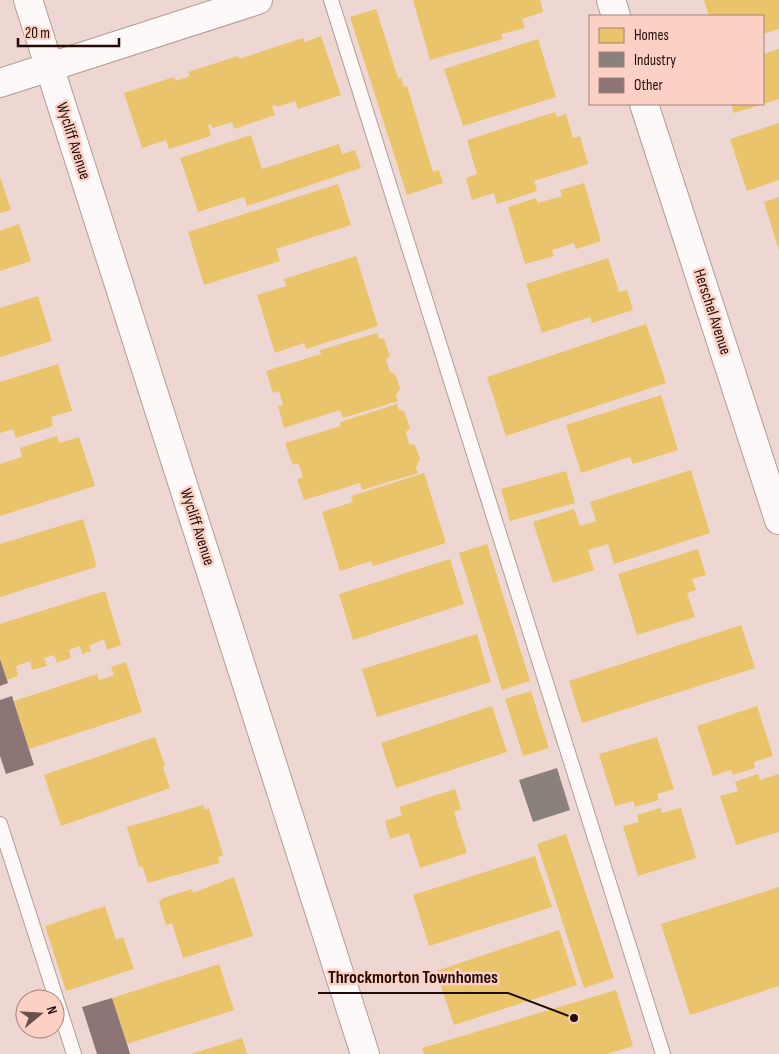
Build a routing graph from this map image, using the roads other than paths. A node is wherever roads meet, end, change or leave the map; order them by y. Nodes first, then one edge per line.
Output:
1 (28, 0) edge
2 (258, 0) edge
3 (331, 0) edge
4 (611, 0) edge
5 (616, 15) edge
6 (50, 67) junction
7 (0, 83) edge
8 (644, 105) edge
9 (779, 520) edge
10 (0, 827) edge
11 (74, 1054) edge
12 (365, 1054) edge
13 (663, 1054) edge

1 - 6 main road, Wycliff Avenue
2 - 6 main road
3 - 13 lane
4 - 5 main road
6 - 7 main road
6 - 12 main road, Wycliff Avenue
8 - 9 main road, Herschel Avenue
10 - 11 lane

